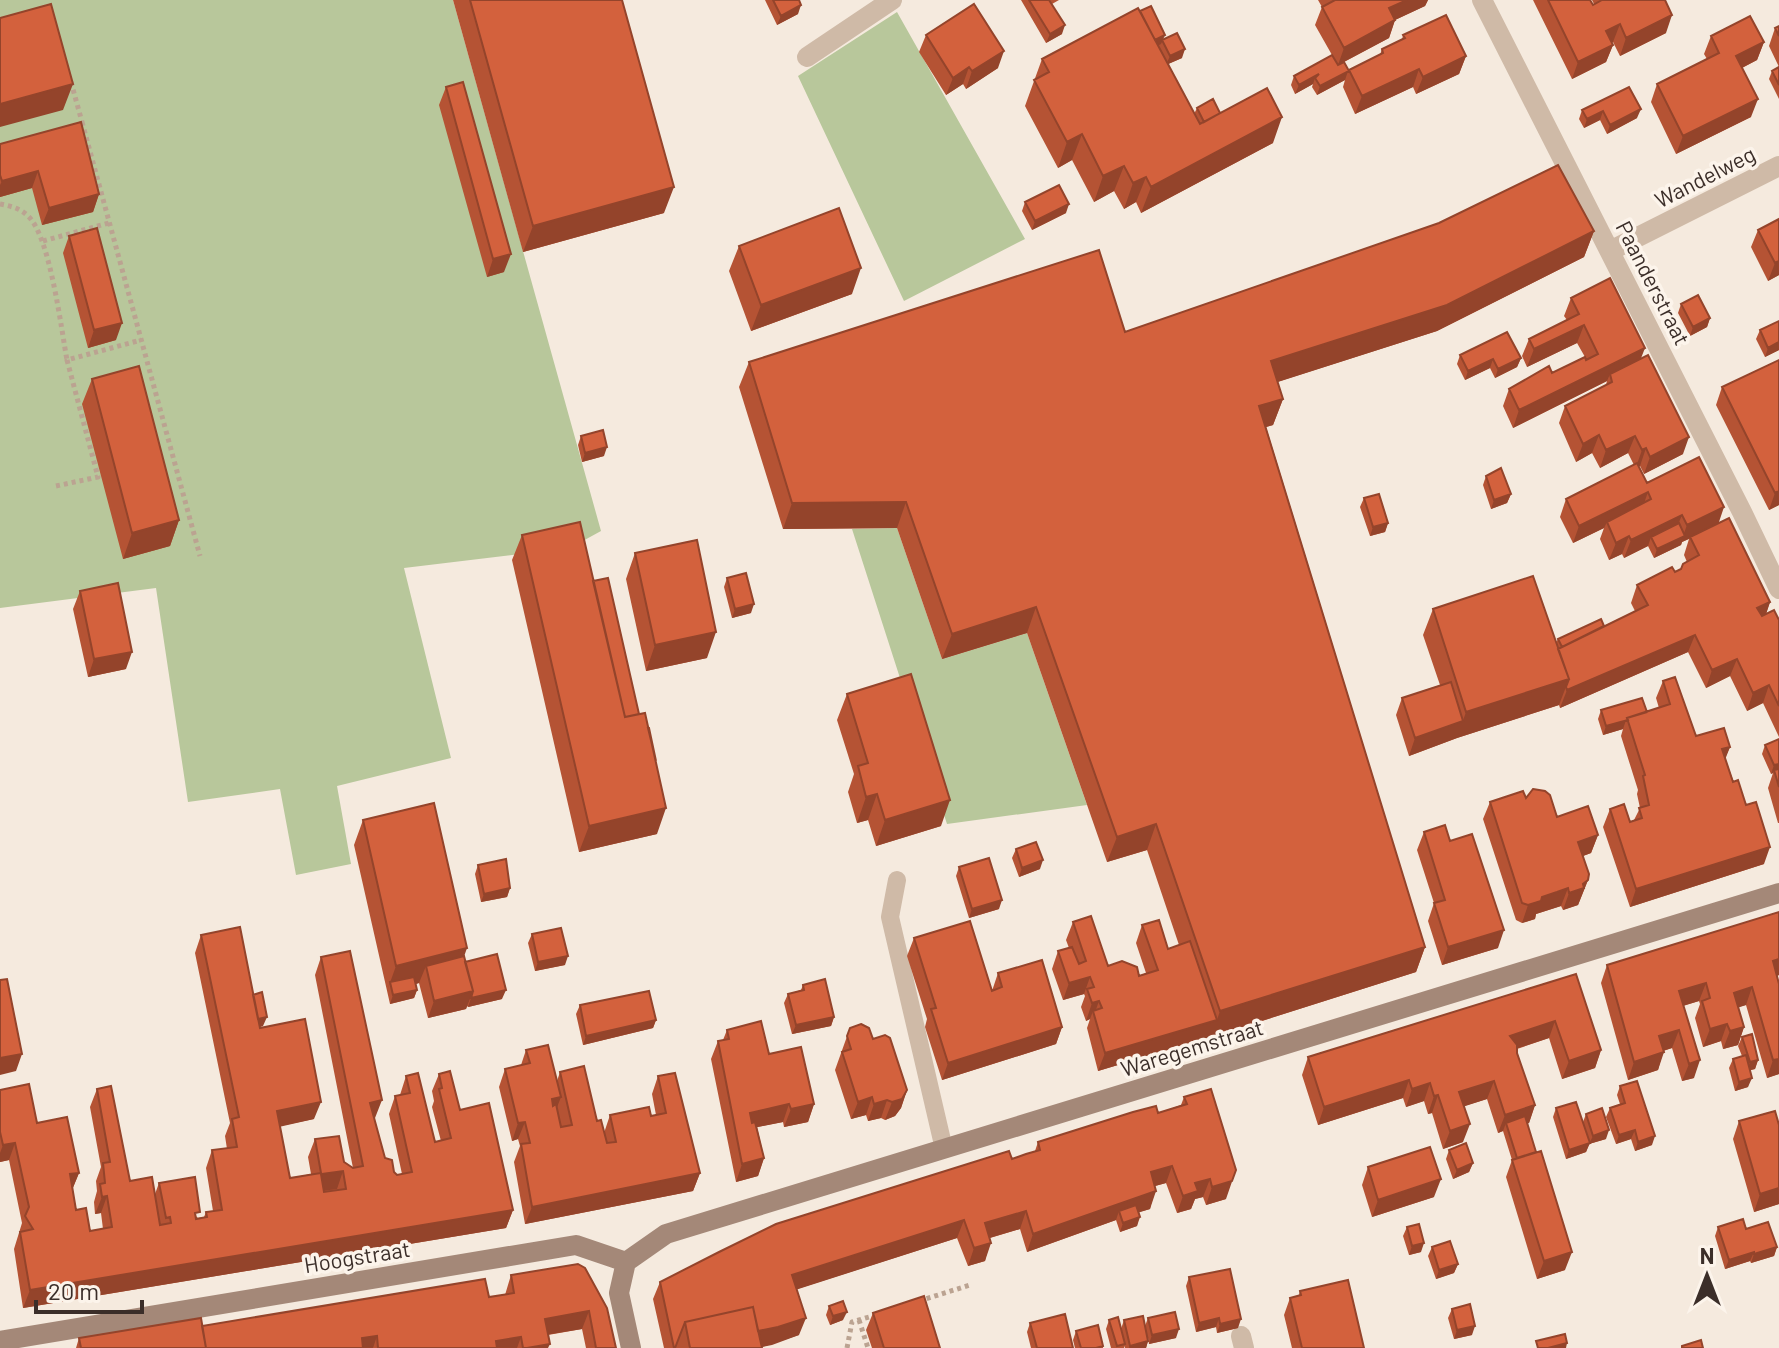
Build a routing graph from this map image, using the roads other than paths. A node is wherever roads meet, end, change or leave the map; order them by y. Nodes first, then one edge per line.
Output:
1 (892, 0) edge
2 (1482, 0) edge
3 (807, 57) dead end
4 (1779, 166) edge
5 (1610, 251) junction
6 (1779, 589) edge
7 (897, 880) dead end
8 (1779, 893) edge
9 (944, 1149) junction
10 (626, 1262) junction
11 (0, 1341) edge
12 (631, 1348) edge

1 - 3 street
2 - 5 street, Paanderstraat
4 - 5 street, Wandelweg
5 - 6 street, Paanderstraat
7 - 9 lane
8 - 9 street, Waregemstraat
9 - 10 street, Waregemstraat
10 - 11 street, Hoogstraat
10 - 12 street

